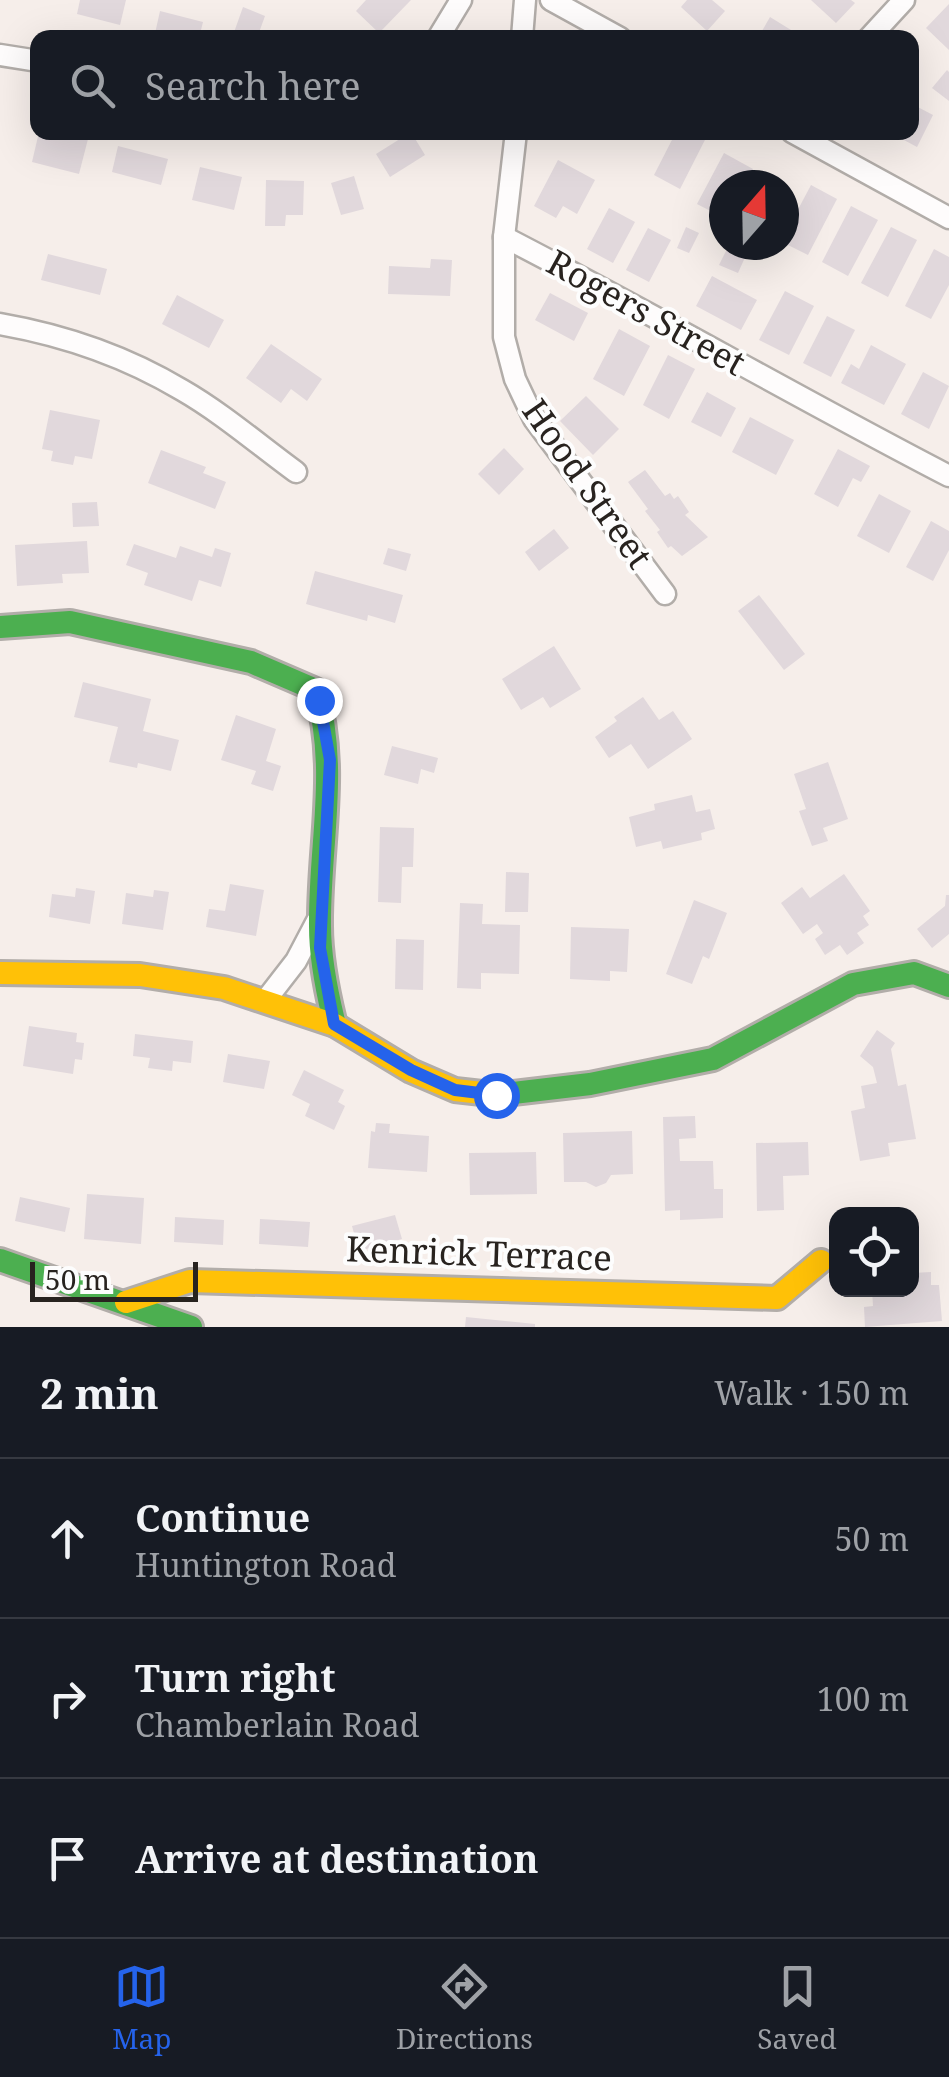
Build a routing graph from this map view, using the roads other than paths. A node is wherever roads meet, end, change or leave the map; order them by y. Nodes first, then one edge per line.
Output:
1 (461, 0) edge
2 (525, 0) edge
3 (552, 0) edge
4 (904, 0) edge
5 (443, 30) edge
6 (523, 30) edge
7 (606, 30) edge
8 (876, 30) edge
9 (0, 55) edge
10 (30, 60) edge
11 (515, 140) edge
12 (807, 140) edge
13 (949, 218) edge
14 (504, 237) junction
15 (0, 324) edge
16 (296, 472) dead end
17 (949, 476) edge
18 (665, 594) dead end
19 (0, 627) edge
20 (320, 914) junction
21 (0, 973) edge
22 (949, 986) edge
23 (266, 1000) junction
24 (334, 1024) junction
25 (0, 1260) edge
26 (821, 1261) dead end
27 (126, 1302) junction
28 (191, 1327) edge

1 - 5 street
2 - 6 street
3 - 7 street
4 - 8 street
9 - 10 street
11 - 14 street, Hood Street
12 - 13 street
14 - 17 street, Rogers Street
14 - 18 street, Hood Street
15 - 16 street
19 - 20 street
20 - 23 street
20 - 24 street
21 - 23 street
22 - 24 street
23 - 24 street
25 - 27 street
26 - 27 street, Kenrick Terrace
27 - 28 street

